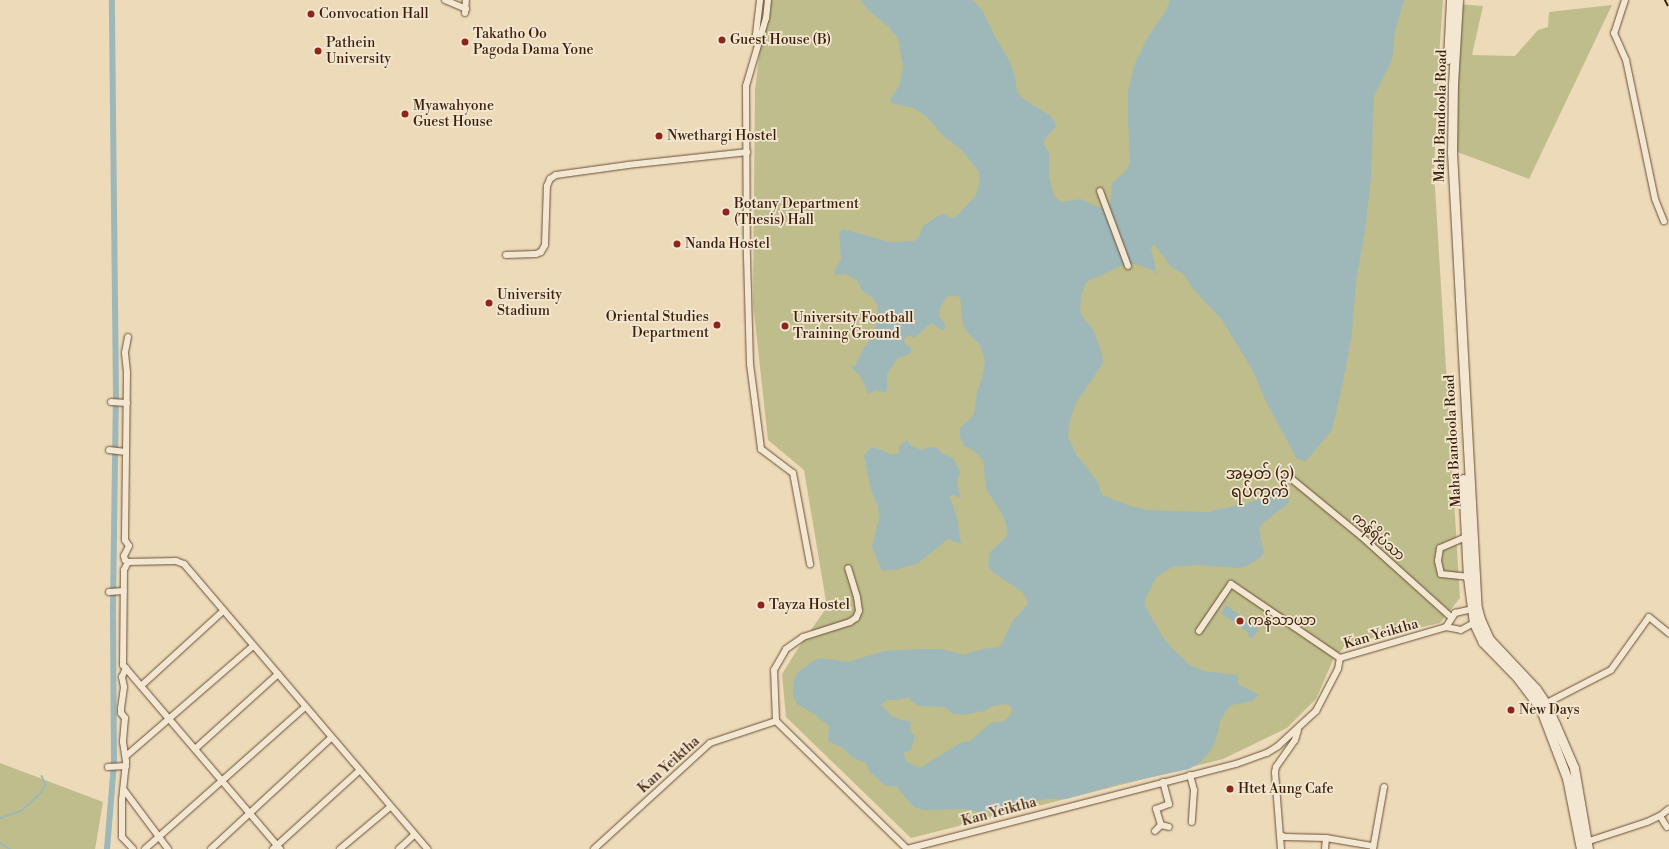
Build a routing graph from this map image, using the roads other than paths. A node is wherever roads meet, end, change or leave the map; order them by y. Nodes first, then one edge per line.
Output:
1 (445, 0) edge
2 (466, 0) edge
3 (760, 0) edge
4 (768, 0) edge
5 (1451, 0) edge
6 (1458, 0) edge
7 (1625, 0) edge
8 (754, 56) junction
9 (747, 152) junction
10 (1100, 192) dead end
11 (1664, 221) dead end
12 (506, 255) dead end
13 (1128, 266) dead end
14 (128, 337) dead end
15 (111, 402) dead end
16 (124, 402) junction
17 (109, 450) dead end
18 (123, 451) junction
19 (1288, 476) dead end
20 (1466, 537) junction
21 (128, 562) junction
22 (810, 564) dead end
23 (848, 568) dead end
24 (1468, 577) junction
25 (109, 592) dead end
26 (121, 592) junction
27 (1474, 608) junction
28 (223, 611) junction
29 (1452, 617) junction
30 (1477, 621) junction
31 (1446, 628) junction
32 (1199, 631) dead end
33 (1669, 632) edge
34 (253, 646) junction
35 (1340, 658) junction
36 (126, 668) junction
37 (278, 674) junction
38 (141, 686) junction
39 (1543, 705) junction
40 (305, 707) junction
41 (169, 718) junction
42 (776, 721) junction
43 (1298, 730) junction
44 (331, 738) junction
45 (1278, 746) junction
46 (195, 749) junction
47 (1285, 754) junction
48 (126, 756) junction
49 (123, 766) junction
50 (108, 767) dead end
51 (359, 771) junction
52 (1190, 775) junction
53 (222, 781) junction
54 (1163, 782) junction
55 (1384, 787) dead end
56 (124, 790) junction
57 (390, 807) junction
58 (1669, 809) edge
59 (249, 814) junction
60 (1660, 816) junction
61 (1192, 822) dead end
62 (1161, 825) junction
63 (1169, 827) dead end
64 (1667, 827) dead end
65 (1155, 830) dead end
66 (414, 835) junction
67 (1280, 835) junction
68 (159, 837) junction
69 (1326, 838) junction
70 (1584, 846) edge
71 (277, 848) edge
72 (1373, 848) edge
73 (133, 849) edge
74 (145, 849) edge
75 (168, 849) edge
76 (211, 849) edge
77 (340, 849) edge
78 (399, 849) edge
79 (427, 849) edge
80 (594, 849) edge
81 (906, 849) edge
82 (1281, 849) edge
83 (1325, 849) edge

1 - 2 street
3 - 8 street
4 - 8 street
5 - 20 main road, Maha Bandoola Road
6 - 27 main road, Maha Bandoola Road
7 - 11 street
8 - 9 street
9 - 12 street
9 - 22 street
10 - 13 street
14 - 16 street
15 - 16 street
16 - 18 street
17 - 18 street
18 - 21 street
19 - 29 street, ကန်ရိပ်သာ
20 - 24 main road, Maha Bandoola Road
20 - 24 street
21 - 26 street
21 - 28 street
23 - 42 street
24 - 27 main road, Maha Bandoola Road
25 - 26 street
26 - 36 street
27 - 29 street
27 - 30 main road, Maha Bandoola Road
28 - 34 street
28 - 38 street
29 - 31 street
30 - 31 street, Kan Yeiktha
30 - 39 main road, Maha Bandoola Road
31 - 35 street, Kan Yeiktha
32 - 35 street
33 - 39 street
34 - 37 street
34 - 41 street
35 - 43 street, Kan Yeiktha
36 - 38 street
36 - 48 street
37 - 40 street
37 - 46 street
38 - 41 street
39 - 70 main road, Maha Bandoola Road
40 - 44 street
40 - 53 street
41 - 46 street
41 - 48 street
42 - 80 street, Kan Yeiktha
42 - 81 street, Kan Yeiktha
43 - 45 street, Kan Yeiktha
43 - 47 street
44 - 51 street
44 - 59 street
45 - 47 street
45 - 52 street, Kan Yeiktha
46 - 53 street
47 - 67 street
48 - 49 street
49 - 50 street
49 - 56 street
51 - 57 street
51 - 71 street
52 - 54 street, Kan Yeiktha
52 - 61 street
53 - 59 street
53 - 68 street
54 - 62 street
54 - 81 street, Kan Yeiktha
55 - 72 street
56 - 68 street
56 - 73 street
57 - 66 street
57 - 77 street
58 - 60 street
59 - 71 street
59 - 76 street
60 - 64 street
60 - 70 street
62 - 63 street
62 - 65 street
66 - 78 street
66 - 79 street
67 - 69 street
67 - 82 street
68 - 74 street
68 - 75 street
69 - 72 street
69 - 83 street

